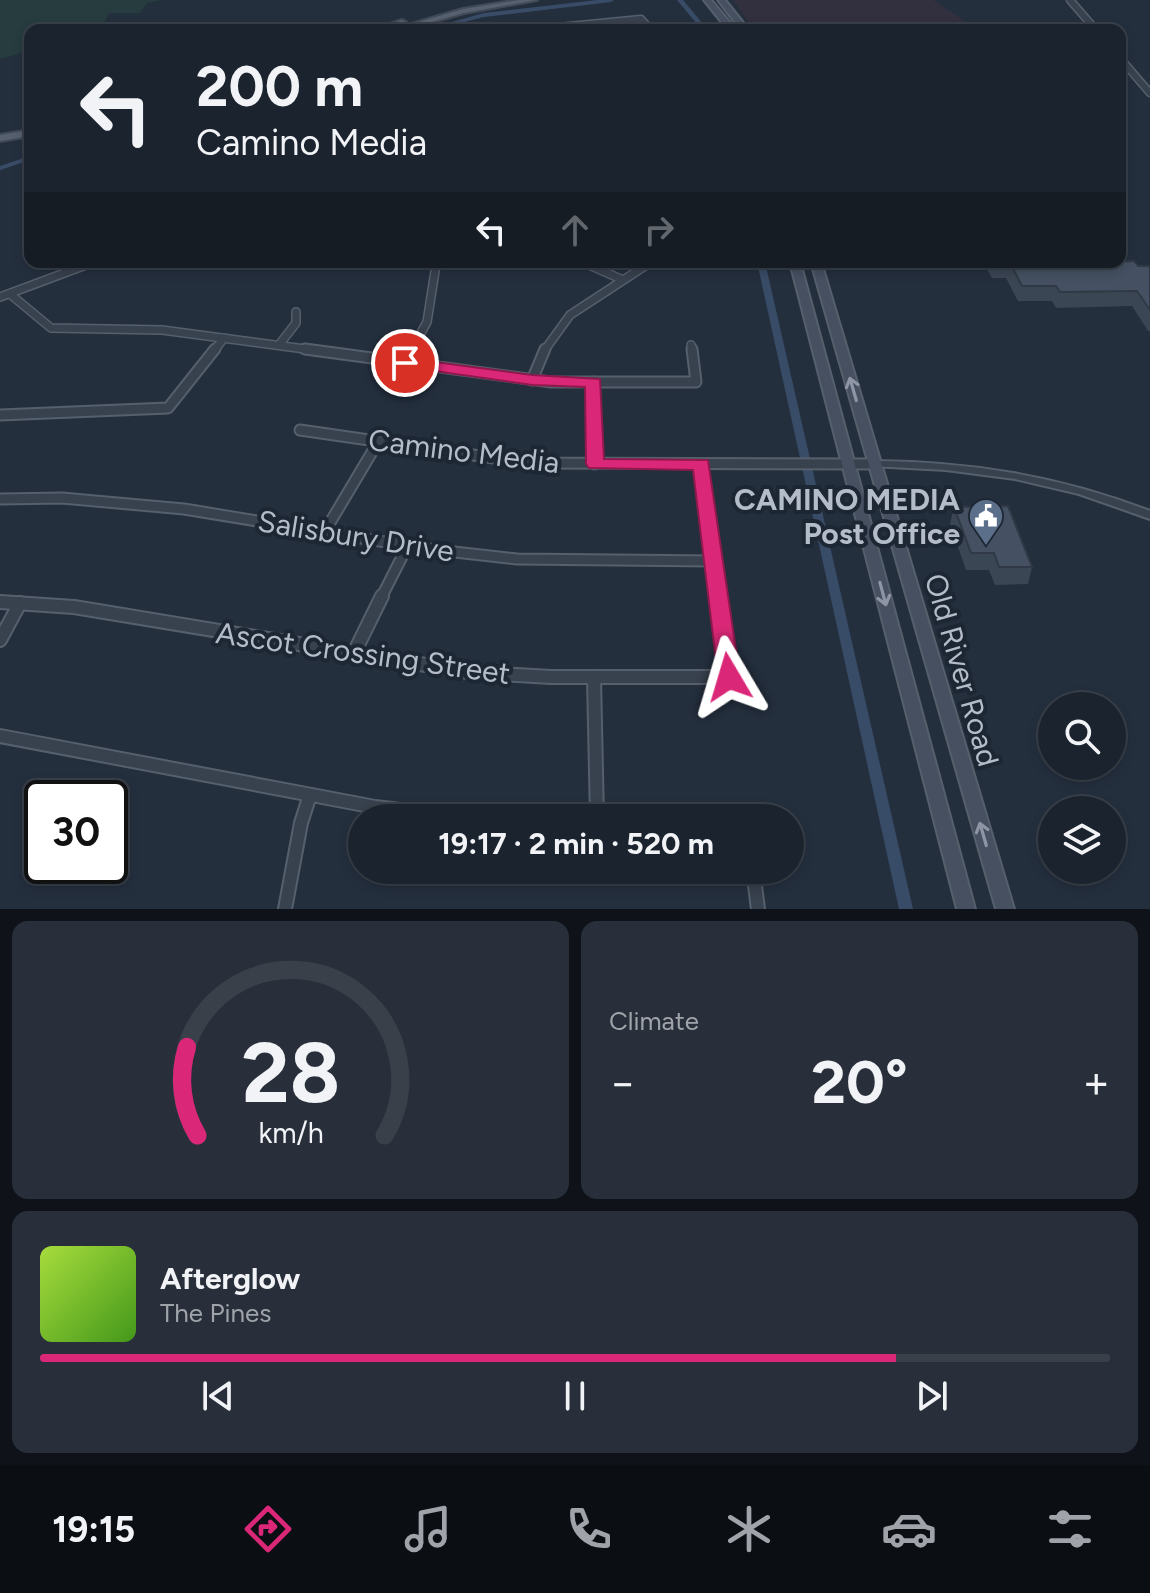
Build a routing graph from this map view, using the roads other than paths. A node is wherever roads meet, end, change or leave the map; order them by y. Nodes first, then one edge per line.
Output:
1 (500, 0) edge
2 (533, 0) edge
3 (707, 0) edge
4 (721, 0) edge
5 (1070, 0) edge
6 (524, 1) edge
7 (398, 24) edge
8 (416, 24) edge
9 (597, 24) edge
10 (646, 24) edge
11 (727, 24) edge
12 (740, 24) edge
13 (1091, 24) edge
14 (1126, 65) edge
15 (1150, 93) edge
16 (24, 131) edge
17 (0, 135) edge
18 (78, 268) edge
19 (436, 268) edge
20 (596, 268) edge
21 (642, 268) edge
22 (797, 268) edge
23 (818, 268) edge
24 (623, 280) junction
25 (5, 296) edge
26 (296, 312) dead end
27 (224, 338) junction
28 (279, 345) junction
29 (691, 345) dead end
30 (405, 363) junction
31 (532, 380) junction
32 (594, 382) junction
33 (0, 415) edge
34 (300, 430) dead end
35 (378, 442) junction
36 (595, 464) junction
37 (701, 464) junction
38 (849, 464) junction
39 (875, 464) junction
40 (0, 499) edge
41 (1150, 515) edge
42 (325, 531) junction
43 (408, 545) junction
44 (714, 561) junction
45 (0, 602) edge
46 (20, 603) junction
47 (0, 640) edge
48 (353, 655) junction
49 (594, 678) junction
50 (0, 736) edge
51 (310, 795) junction
52 (361, 804) edge
53 (597, 804) edge
54 (755, 884) edge
55 (285, 909) edge
56 (758, 909) edge
57 (966, 909) edge
58 (1005, 909) edge

1 - 7 main road
2 - 6 main road
3 - 11 main road
4 - 12 main road
5 - 13 street
6 - 8 main road
9 - 10 street
14 - 15 street
16 - 17 main road
18 - 25 street
19 - 30 street
20 - 24 street
21 - 24 street
22 - 38 main road, Old River Road
39 -> 23 main road, Old River Road
24 - 31 street
25 - 27 street
26 - 28 street
27 - 28 street
27 - 33 street
28 - 30 street
29 - 32 street
30 - 31 street
31 - 32 street
32 - 36 street
34 - 35 street, Camino Media
35 - 36 street, Camino Media
35 - 42 street
36 - 37 street, Camino Media
37 - 38 street, Camino Media
37 - 44 street
38 - 39 street, Camino Media
38 -> 57 main road, Old River Road
39 - 41 street, Camino Media
58 -> 39 main road, Old River Road
40 - 42 street, Salisbury Drive
42 - 43 street, Salisbury Drive
43 - 44 street, Salisbury Drive
43 - 48 street
44 - 49 street, Ascot Crossing Street
45 - 46 street, Ascot Crossing Street
46 - 47 street
46 - 48 street, Ascot Crossing Street
48 - 49 street, Ascot Crossing Street
49 - 53 street
50 - 51 street
51 - 52 street
51 - 55 street
54 - 56 street

